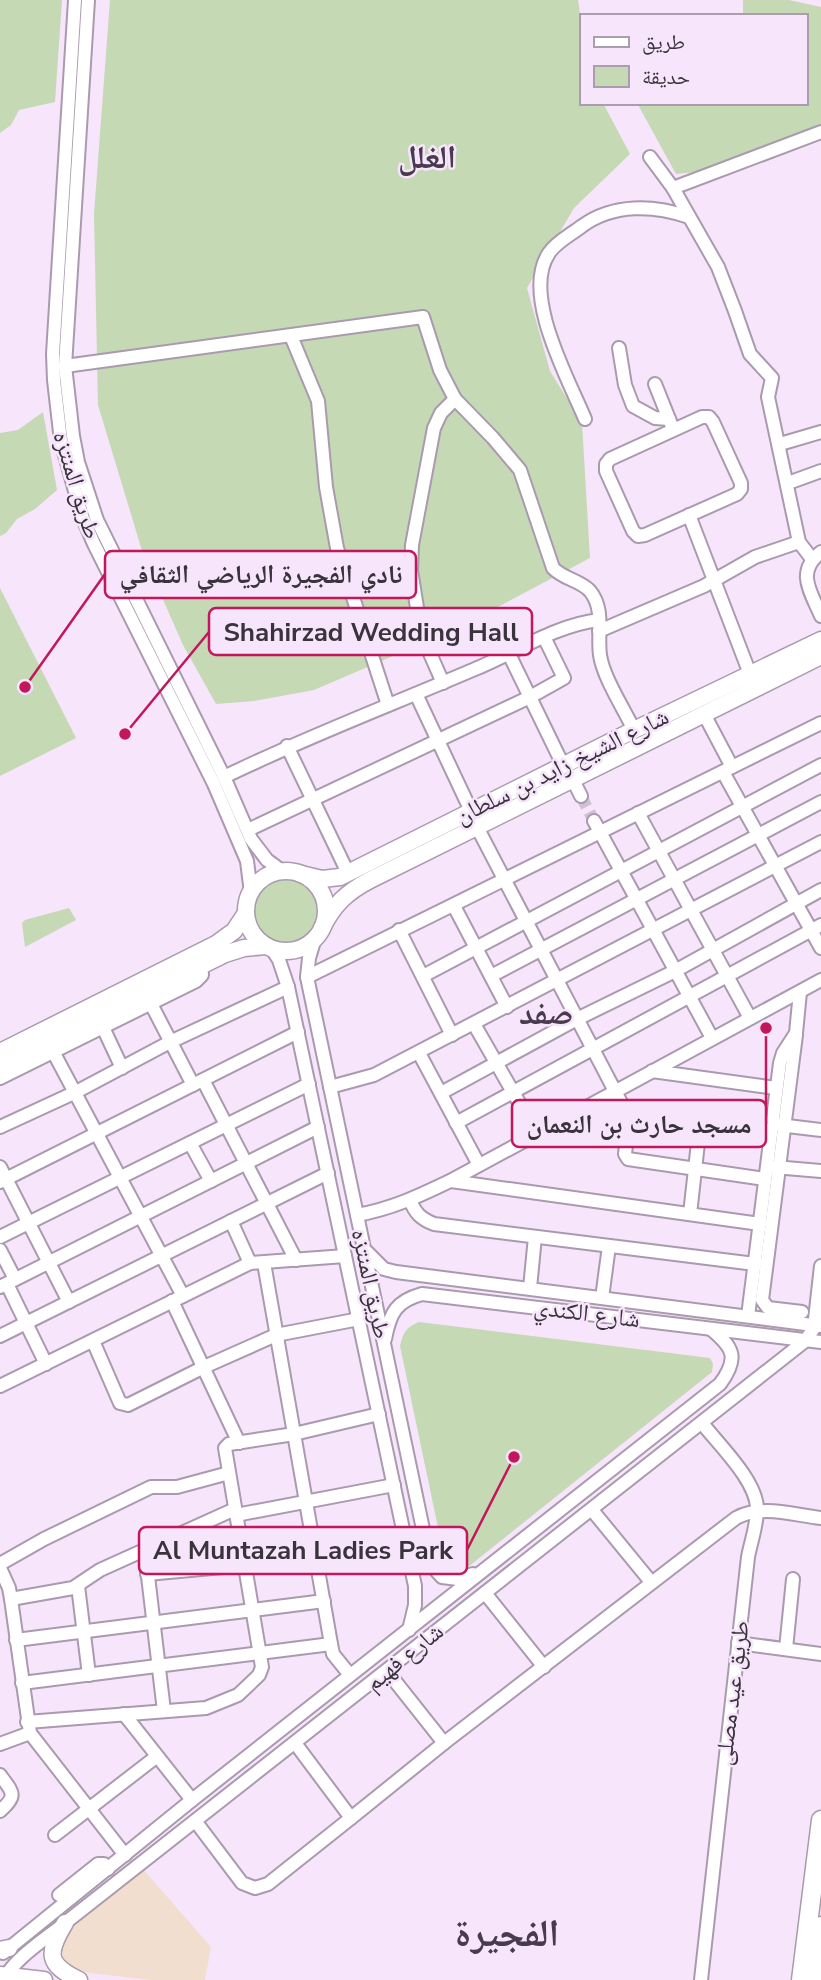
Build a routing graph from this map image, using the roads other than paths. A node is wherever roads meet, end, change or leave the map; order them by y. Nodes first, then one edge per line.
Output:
1 (75, 0) edge
2 (88, 0) edge
3 (821, 132) edge
4 (650, 157) dead end
5 (673, 188) junction
6 (62, 194) junction
7 (689, 217) junction
8 (75, 219) junction
9 (291, 336) junction
10 (619, 348) dead end
11 (65, 366) junction
12 (655, 383) dead end
13 (455, 399) junction
14 (585, 419) dead end
15 (671, 425) junction
16 (821, 432) edge
17 (780, 444) junction
18 (821, 471) edge
19 (788, 483) junction
20 (689, 515) junction
21 (799, 542) junction
22 (817, 555) edge
23 (714, 580) junction
24 (821, 616) edge
25 (600, 626) junction
26 (544, 637) junction
27 (821, 640) edge
28 (509, 654) junction
29 (821, 656) edge
30 (750, 674) junction
31 (443, 683) junction
32 (416, 694) junction
33 (530, 697) junction
34 (388, 705) junction
35 (704, 714) junction
36 (821, 723) edge
37 (634, 730) junction
38 (439, 740) junction
39 (287, 746) junction
40 (563, 765) junction
41 (821, 765) edge
42 (728, 769) junction
43 (224, 777) junction
44 (573, 780) junction
45 (581, 796) tunnel mouth
46 (313, 799) junction
47 (821, 802) edge
48 (743, 807) junction
49 (471, 811) junction
50 (638, 813) junction
51 (477, 827) junction
52 (596, 827) junction
53 (248, 830) junction
54 (758, 835) junction
55 (821, 842) edge
56 (659, 851) junction
57 (776, 867) junction
58 (282, 871) junction
59 (621, 872) junction
60 (348, 873) junction
61 (301, 874) junction
62 (674, 879) junction
63 (504, 881) junction
64 (821, 890) edge
65 (250, 893) junction
66 (636, 900) junction
67 (796, 904) junction
68 (454, 906) junction
69 (692, 911) junction
70 (246, 913) junction
71 (527, 921) junction
72 (816, 928) edge
73 (399, 930) junction
74 (653, 931) junction
75 (319, 933) junction
76 (269, 947) junction
77 (477, 948) junction
78 (821, 948) edge
79 (541, 950) junction
80 (713, 950) junction
81 (675, 971) junction
82 (423, 976) junction
83 (491, 976) junction
84 (727, 976) junction
85 (307, 977) junction
86 (821, 980) edge
87 (557, 981) junction
88 (288, 987) junction
89 (800, 992) junction
90 (689, 996) junction
91 (148, 998) junction
92 (507, 1007) junction
93 (750, 1018) junction
94 (577, 1019) junction
95 (100, 1022) junction
96 (474, 1024) junction
97 (298, 1032) junction
98 (796, 1033) junction
99 (452, 1035) junction
100 (712, 1038) junction
101 (170, 1042) junction
102 (50, 1047) junction
103 (592, 1049) junction
104 (0, 1052) edge
105 (419, 1053) junction
106 (496, 1063) junction
107 (0, 1065) edge
108 (122, 1068) junction
109 (652, 1071) junction
110 (0, 1078) edge
111 (198, 1082) junction
112 (309, 1084) junction
113 (330, 1087) junction
114 (776, 1088) junction
115 (76, 1092) junction
116 (513, 1092) junction
117 (614, 1092) junction
118 (441, 1093) junction
119 (629, 1118) junction
120 (456, 1123) junction
121 (227, 1125) junction
122 (700, 1125) junction
123 (0, 1127) edge
124 (776, 1127) junction
125 (318, 1128) junction
126 (821, 1130) edge
127 (98, 1132) junction
128 (537, 1134) junction
129 (190, 1143) junction
130 (247, 1163) junction
131 (479, 1165) junction
132 (695, 1169) junction
133 (771, 1170) junction
134 (821, 1171) edge
135 (328, 1173) junction
136 (2, 1176) edge
137 (122, 1177) junction
138 (211, 1181) junction
139 (450, 1181) junction
140 (410, 1200) junction
141 (266, 1203) junction
142 (690, 1214) junction
143 (357, 1215) junction
144 (142, 1216) junction
145 (231, 1221) junction
146 (29, 1223) junction
147 (760, 1224) junction
148 (0, 1237) edge
149 (535, 1237) junction
150 (609, 1246) junction
151 (364, 1248) junction
152 (0, 1250) edge
153 (162, 1255) junction
154 (345, 1256) junction
155 (296, 1260) junction
156 (48, 1262) junction
157 (250, 1263) junction
158 (264, 1263) junction
159 (755, 1264) junction
160 (821, 1266) edge
161 (7, 1283) edge
162 (530, 1288) junction
163 (178, 1298) junction
164 (602, 1298) junction
165 (69, 1302) junction
166 (689, 1308) junction
167 (818, 1311) edge
168 (802, 1312) dead end
169 (748, 1316) junction
170 (359, 1319) junction
171 (26, 1323) junction
172 (686, 1326) junction
173 (818, 1326) edge
174 (711, 1329) junction
175 (276, 1335) junction
176 (0, 1336) edge
177 (93, 1340) junction
178 (806, 1341) junction
179 (821, 1342) edge
180 (384, 1346) junction
181 (46, 1364) junction
182 (204, 1367) junction
183 (0, 1386) edge
184 (379, 1414) junction
185 (702, 1423) junction
186 (294, 1434) junction
187 (239, 1443) junction
188 (229, 1473) junction
189 (394, 1485) junction
190 (306, 1500) junction
191 (592, 1510) junction
192 (757, 1511) junction
193 (236, 1512) junction
194 (821, 1518) edge
195 (729, 1523) junction
196 (422, 1526) junction
197 (404, 1529) junction
198 (750, 1548) junction
199 (145, 1551) junction
200 (492, 1563) junction
201 (244, 1565) junction
202 (0, 1566) edge
203 (147, 1574) junction
204 (507, 1577) junction
205 (793, 1579) dead end
206 (651, 1582) junction
207 (78, 1586) junction
208 (485, 1593) junction
209 (11, 1599) junction
210 (324, 1601) junction
211 (252, 1610) junction
212 (153, 1623) junction
213 (409, 1630) junction
214 (83, 1632) junction
215 (16, 1640) junction
216 (738, 1643) junction
217 (331, 1644) junction
218 (786, 1649) junction
219 (261, 1654) junction
220 (821, 1654) edge
221 (158, 1666) junction
222 (544, 1667) junction
223 (387, 1671) junction
224 (89, 1675) junction
225 (350, 1675) junction
226 (22, 1683) junction
227 (164, 1711) junction
228 (124, 1714) junction
229 (299, 1715) junction
230 (28, 1727) junction
231 (308, 1733) junction
232 (295, 1743) junction
233 (444, 1743) junction
234 (0, 1744) edge
235 (156, 1757) junction
236 (0, 1775) edge
237 (192, 1800) junction
238 (88, 1810) junction
239 (0, 1811) edge
240 (351, 1818) junction
241 (821, 1820) edge
242 (196, 1822) junction
243 (55, 1835) dead end
244 (125, 1855) junction
245 (108, 1869) junction
246 (59, 1895) dead end
247 (65, 1923) junction
248 (821, 1926) edge
249 (3, 1951) edge
250 (3, 1977) edge
251 (44, 1980) edge
252 (79, 1980) edge
253 (701, 1980) edge
254 (802, 1980) edge
255 (815, 1980) edge

1 - 6 street, طريق المنتزه
2 - 8 street, طريق المنتزه
3 - 5 street
4 - 5 street
5 - 7 street
6 - 8 street
6 - 65 street, طريق المنتزه
7 - 14 street
7 - 17 street
8 - 11 street, طريق المنتزه
9 - 11 street
9 - 13 street
9 - 34 street
10 - 15 street
11 - 43 street, طريق المنتزه
12 - 15 street
13 - 25 street
13 - 31 street
15 - 20 street
15 - 20 street
16 - 17 street
17 - 19 street
18 - 19 street
19 - 21 street
20 - 23 street
21 - 22 street
21 - 23 street
22 - 24 street
23 - 25 street
23 - 30 street
25 - 26 street
25 - 37 street
26 - 28 street
26 - 33 street
27 - 30 main road, شارع الشيخ زايد بن سلطان
28 - 31 street
28 - 33 street
29 - 35 main road, شارع الشيخ زايد بن سلطان
30 - 37 main road, شارع الشيخ زايد بن سلطان
31 - 32 street
32 - 34 street
32 - 38 street
33 - 38 street
33 - 40 street
34 - 39 street
35 - 42 street
35 - 44 main road, شارع الشيخ زايد بن سلطان
36 - 42 street
37 - 40 main road, شارع الشيخ زايد بن سلطان
38 - 46 street
38 - 49 street
39 - 43 street
39 - 46 street
40 - 49 main road, شارع الشيخ زايد بن سلطان
41 - 48 street
42 - 48 street
42 - 50 street
43 - 53 street, طريق المنتزه
44 - 45 street
44 - 51 main road, شارع الشيخ زايد بن سلطان
46 - 53 street
46 - 60 street
47 - 54 street
48 - 54 street
48 - 56 street
49 - 60 main road, شارع الشيخ زايد بن سلطان
50 - 52 street
50 - 56 street
51 - 63 street
51 - 75 main road, شارع الشيخ زايد بن سلطان
52 - 59 street
52 - 63 street
53 - 58 street, طريق المنتزه
54 - 57 street
54 - 62 street
55 - 57 street
56 - 59 street
56 - 62 street
57 - 67 street
57 - 69 street
58 - 61 main road
58 - 65 main road
59 - 66 street
59 - 71 street
60 - 61 main road, شارع الشيخ زايد بن سلطان
61 - 75 main road
62 - 66 street
62 - 69 street
63 - 68 street
63 - 71 street
64 - 67 street
65 - 70 main road
66 - 74 street
66 - 79 street
67 - 72 street
67 - 80 street
68 - 73 street
68 - 77 street
69 - 74 street
69 - 80 street
70 - 76 main road
70 - 104 main road
71 - 77 street
71 - 79 street
72 - 78 street
72 - 84 street
73 - 82 street
73 - 85 street
74 - 81 street
74 - 87 street
75 - 76 main road
75 - 85 street, طريق المنتزه
76 - 88 street, طريق المنتزه
76 - 91 main road
77 - 82 street
77 - 83 street
79 - 83 street
79 - 87 street
80 - 81 street
80 - 84 street
81 - 90 street
81 - 94 street
82 - 99 street
83 - 92 street
84 - 90 street
84 - 93 street
85 - 113 street, طريق المنتزه
86 - 89 street
87 - 92 street
87 - 94 street
88 - 97 street, طريق المنتزه
88 - 101 street
89 - 93 street
89 - 98 street
90 - 100 street
90 - 103 street
91 - 95 main road
91 - 101 street
92 - 96 street
93 - 100 street
94 - 103 street
94 - 106 street
95 - 102 main road
95 - 108 street
96 - 99 street
96 - 106 street
97 - 111 street
97 - 112 street, طريق المنتزه
98 - 114 street
98 - 124 street
99 - 105 street
100 - 109 street
101 - 108 street
101 - 111 street
102 - 107 main road
102 - 110 street
102 - 115 street
103 - 116 street
103 - 117 street
105 - 113 street
105 - 118 street
106 - 116 street
106 - 118 street
108 - 115 street
109 - 114 street
109 - 117 street
111 - 121 street
111 - 127 street
112 - 121 street
112 - 125 street, طريق المنتزه
113 - 143 street, طريق المنتزه
114 - 124 street
115 - 123 street
115 - 127 street
116 - 120 street
116 - 128 street
117 - 119 street
117 - 128 street
118 - 120 street
119 - 122 street
119 - 132 street
120 - 131 street
121 - 129 street
121 - 130 street
122 - 124 street
122 - 132 street
124 - 126 street
124 - 133 street
125 - 130 street
125 - 135 street, طريق المنتزه
127 - 136 street
127 - 137 street
128 - 131 street
129 - 137 street
129 - 138 street
130 - 138 street
130 - 141 street
131 - 139 street
132 - 133 street
132 - 142 street
133 - 134 street
133 - 147 street
133 - 168 street
135 - 141 street
135 - 154 street, طريق المنتزه
136 - 146 street
137 - 144 street
137 - 146 street
138 - 144 street
139 - 140 street
139 - 142 street
140 - 143 street
140 - 149 street
141 - 145 street
141 - 155 street
142 - 147 street
143 - 151 street, طريق المنتزه
144 - 153 street
144 - 156 street
145 - 153 street
145 - 157 street
146 - 148 street
146 - 156 street
147 - 159 street
149 - 150 street
149 - 162 street
150 - 159 street
150 - 164 street
151 - 162 street, شارع الكندي
151 - 180 street, طريق المنتزه
152 - 161 street
153 - 163 street
153 - 165 street
154 - 155 street
154 - 170 street, طريق المنتزه
155 - 158 street
156 - 161 street
156 - 165 street
157 - 158 street
157 - 163 street
158 - 175 street
159 - 169 street
160 - 167 street
161 - 171 street
162 - 164 street, شارع الكندي
163 - 177 street
163 - 182 street
164 - 166 street, شارع الكندي
165 - 171 street
166 - 169 street, شارع الكندي
166 - 172 street
167 - 173 street
169 - 173 street, شارع الكندي
170 - 175 street
170 - 184 street, طريق المنتزه
171 - 176 street
171 - 181 street
172 - 174 street, شارع الكندي
172 - 180 street, شارع الكندي
173 - 178 street
174 - 178 street, شارع الكندي
174 - 200 street, شارع فهيم
175 - 182 street
175 - 186 street
177 - 181 street
177 - 182 street
178 - 179 street, شارع الكندي
178 - 185 street, شارع فهيم
180 - 196 street, طريق المنتزه
181 - 183 street
182 - 187 street
184 - 186 street
184 - 189 street, طريق المنتزه
185 - 191 street, شارع فهيم
185 - 192 street, طريق عيد مصلى
186 - 187 street
186 - 190 street
187 - 188 street
188 - 193 street
188 - 202 street
189 - 190 street
189 - 197 street, طريق المنتزه
190 - 193 street
190 - 210 street
191 - 204 street, شارع فهيم
191 - 206 street
192 - 194 street
192 - 195 street
192 - 198 street, طريق عيد مصلى
193 - 199 street
193 - 201 street
195 - 198 street
195 - 206 street
196 - 197 street
196 - 200 street, طريق المنتزه
197 - 213 street, طريق المنتزه
198 - 216 street, طريق عيد مصلى
199 - 203 street
199 - 207 street
200 - 204 street
200 - 213 street, شارع فهيم
201 - 203 street
201 - 211 street
202 - 209 street
203 - 212 street
204 - 208 street, شارع فهيم
205 - 218 street
206 - 222 street
207 - 209 street
207 - 214 street
208 - 222 street
208 - 223 street, شارع فهيم
209 - 215 street
210 - 211 street
210 - 217 street
211 - 212 street
211 - 219 street
212 - 214 street
212 - 221 street
213 - 225 street, شارع فهيم
214 - 215 street
214 - 224 street
215 - 226 street
216 - 218 street
216 - 253 street, طريق عيد مصلى
217 - 219 street
217 - 225 street
218 - 220 street
219 - 221 street
219 - 227 street
221 - 224 street
221 - 227 street
222 - 233 street
223 - 231 street, شارع فهيم
223 - 233 street
224 - 226 street
225 - 229 street, شارع فهيم
226 - 230 street
227 - 228 street
228 - 230 street
228 - 235 street
229 - 231 street
229 - 237 street, شارع فهيم
230 - 234 street
230 - 238 street
231 - 232 street, شارع فهيم
232 - 240 street
232 - 242 street, شارع فهيم
233 - 240 street
235 - 237 street
235 - 238 street
236 - 239 street
237 - 244 street, شارع فهيم
238 - 243 street
238 - 244 street
240 - 242 street
241 - 254 highway
242 - 247 street, شارع فهيم
244 - 245 street, شارع فهيم
245 - 246 street
245 - 249 street, شارع فهيم
247 - 250 street, شارع فهيم
247 - 252 main road
248 - 255 highway
250 - 251 main road

